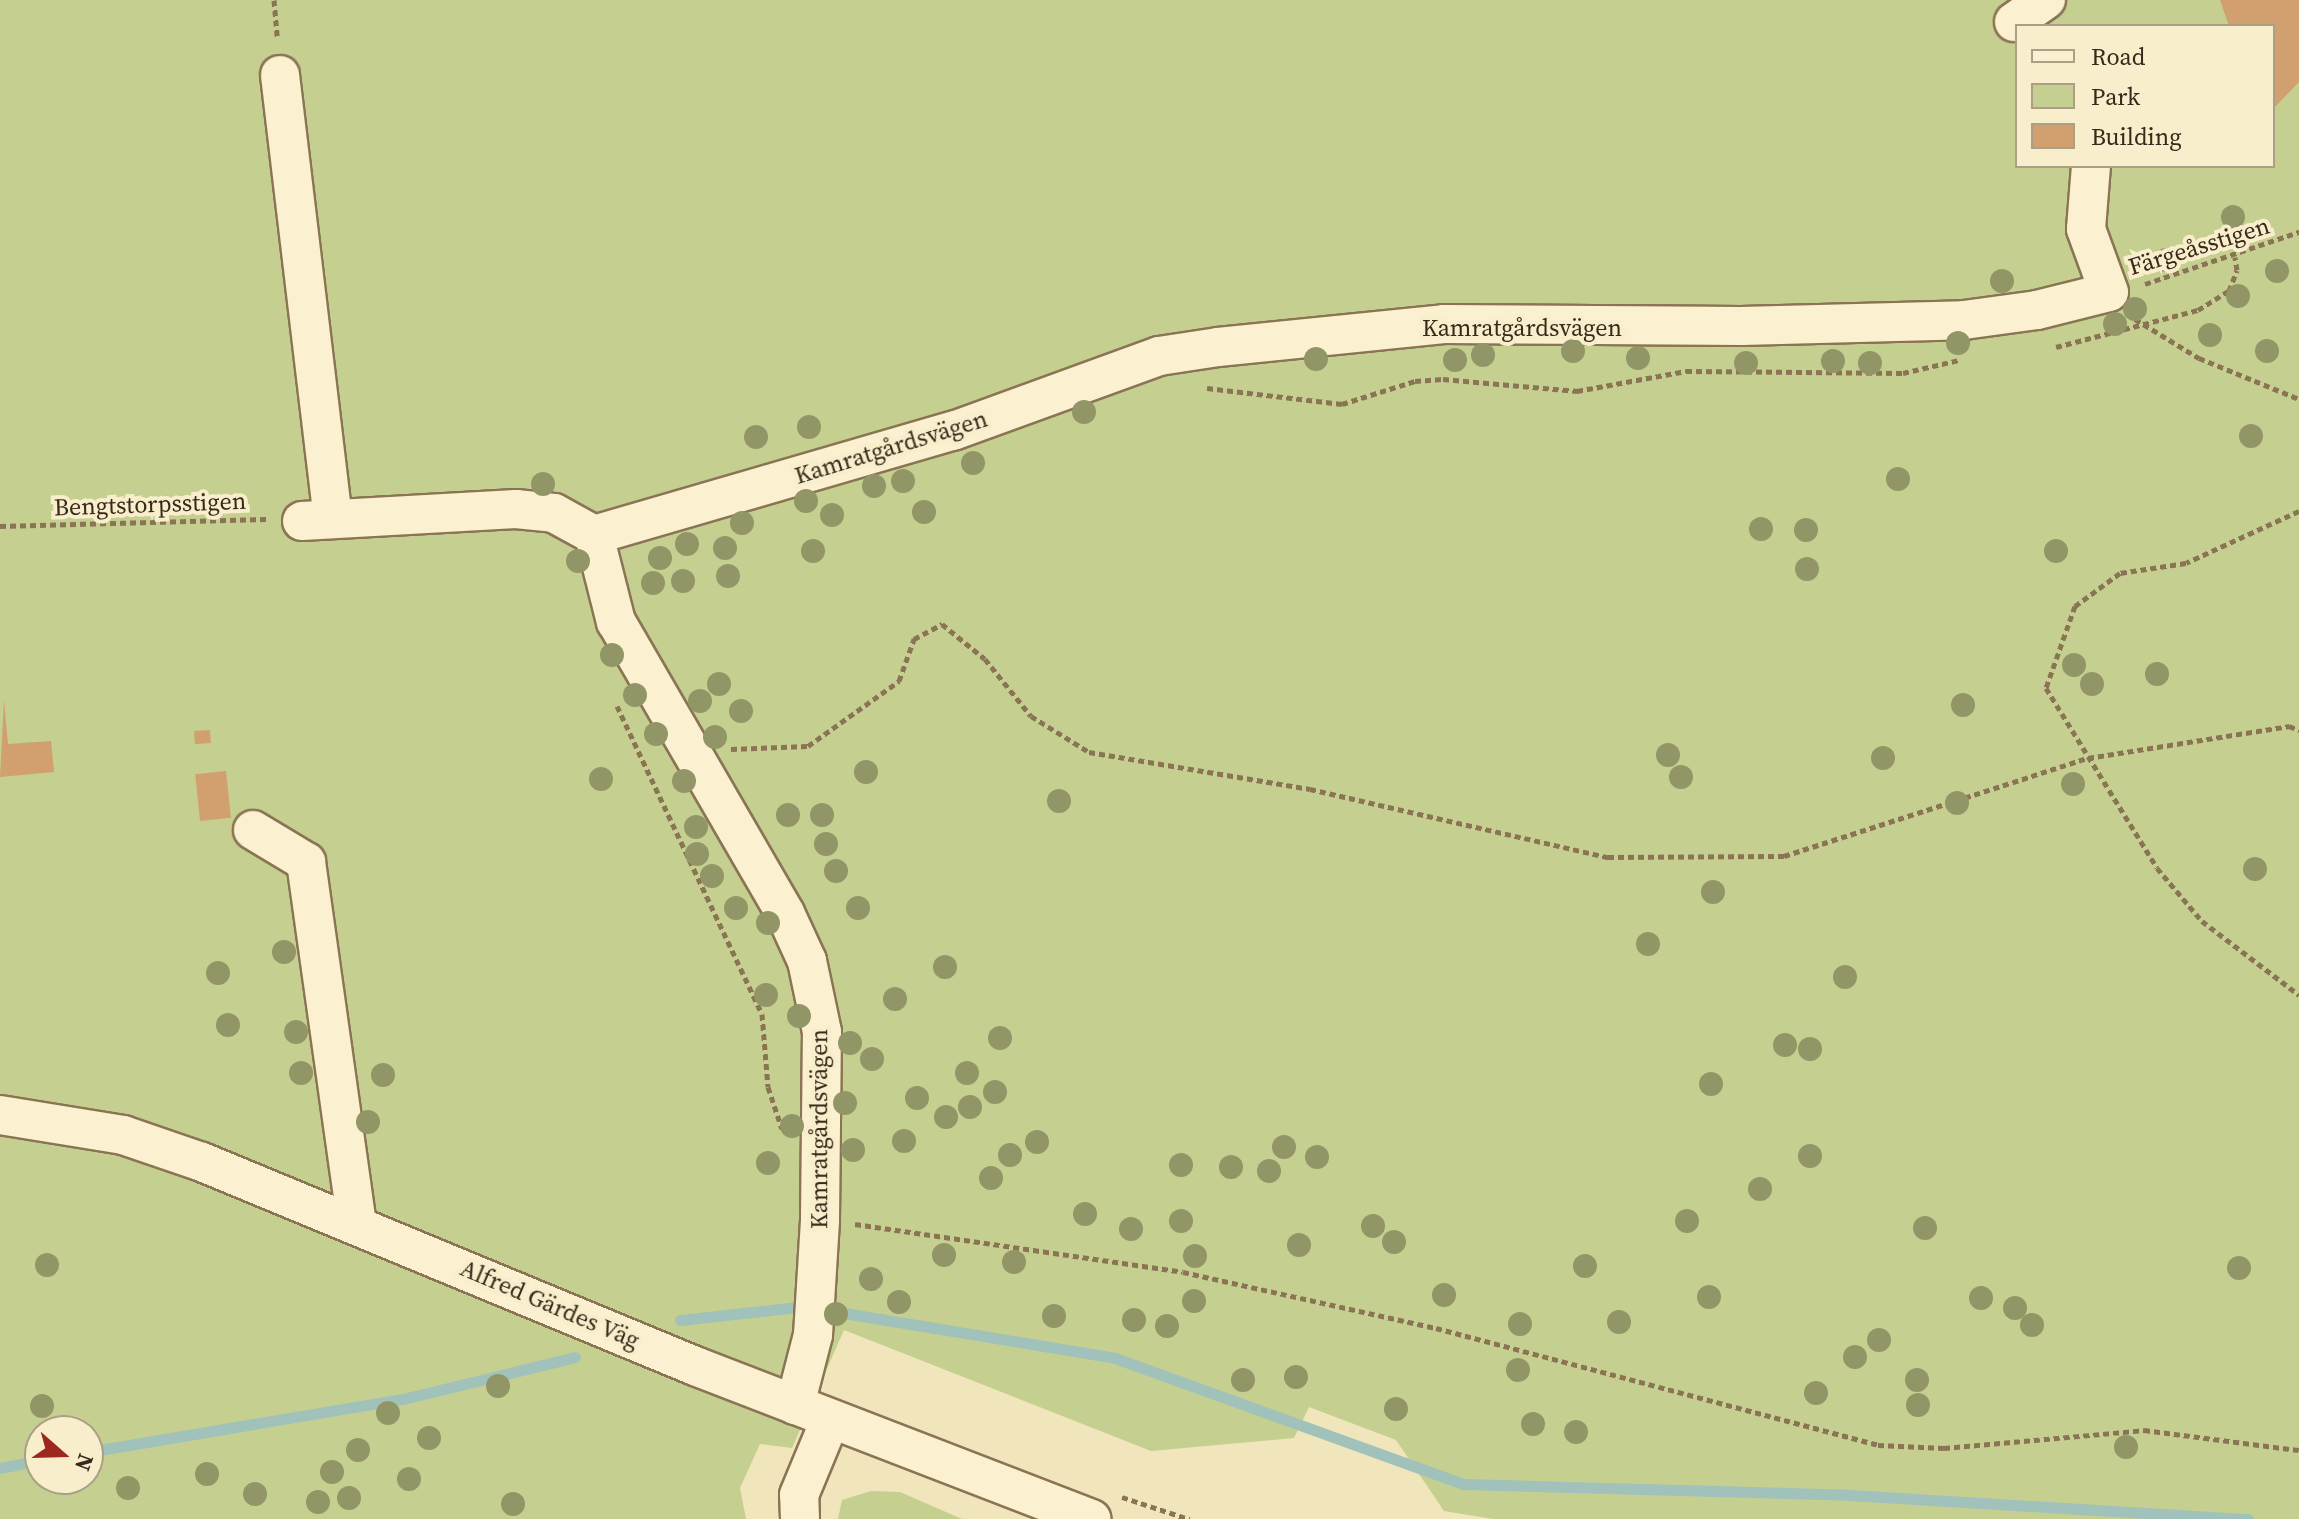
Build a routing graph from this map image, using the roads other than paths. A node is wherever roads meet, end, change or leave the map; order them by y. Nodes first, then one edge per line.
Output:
1 (2046, 0) edge
2 (2011, 16) edge
3 (280, 75) dead end
4 (2091, 168) edge
5 (594, 535) junction
6 (253, 830) dead end
7 (0, 1115) edge
8 (357, 1224) junction
9 (795, 1405) junction
10 (830, 1420) junction
11 (800, 1519) edge
12 (1092, 1519) edge

1 - 2 street
3 - 5 street
4 - 5 street, Kamratgårdsvägen
5 - 9 street, Kamratgårdsvägen
6 - 8 street
7 - 8 street, Alfred Gärdes Väg
8 - 9 street, Alfred Gärdes Väg
9 - 10 street, Alfred Gärdes Väg
10 - 11 street
10 - 12 street, Alfred Gärdes Väg

